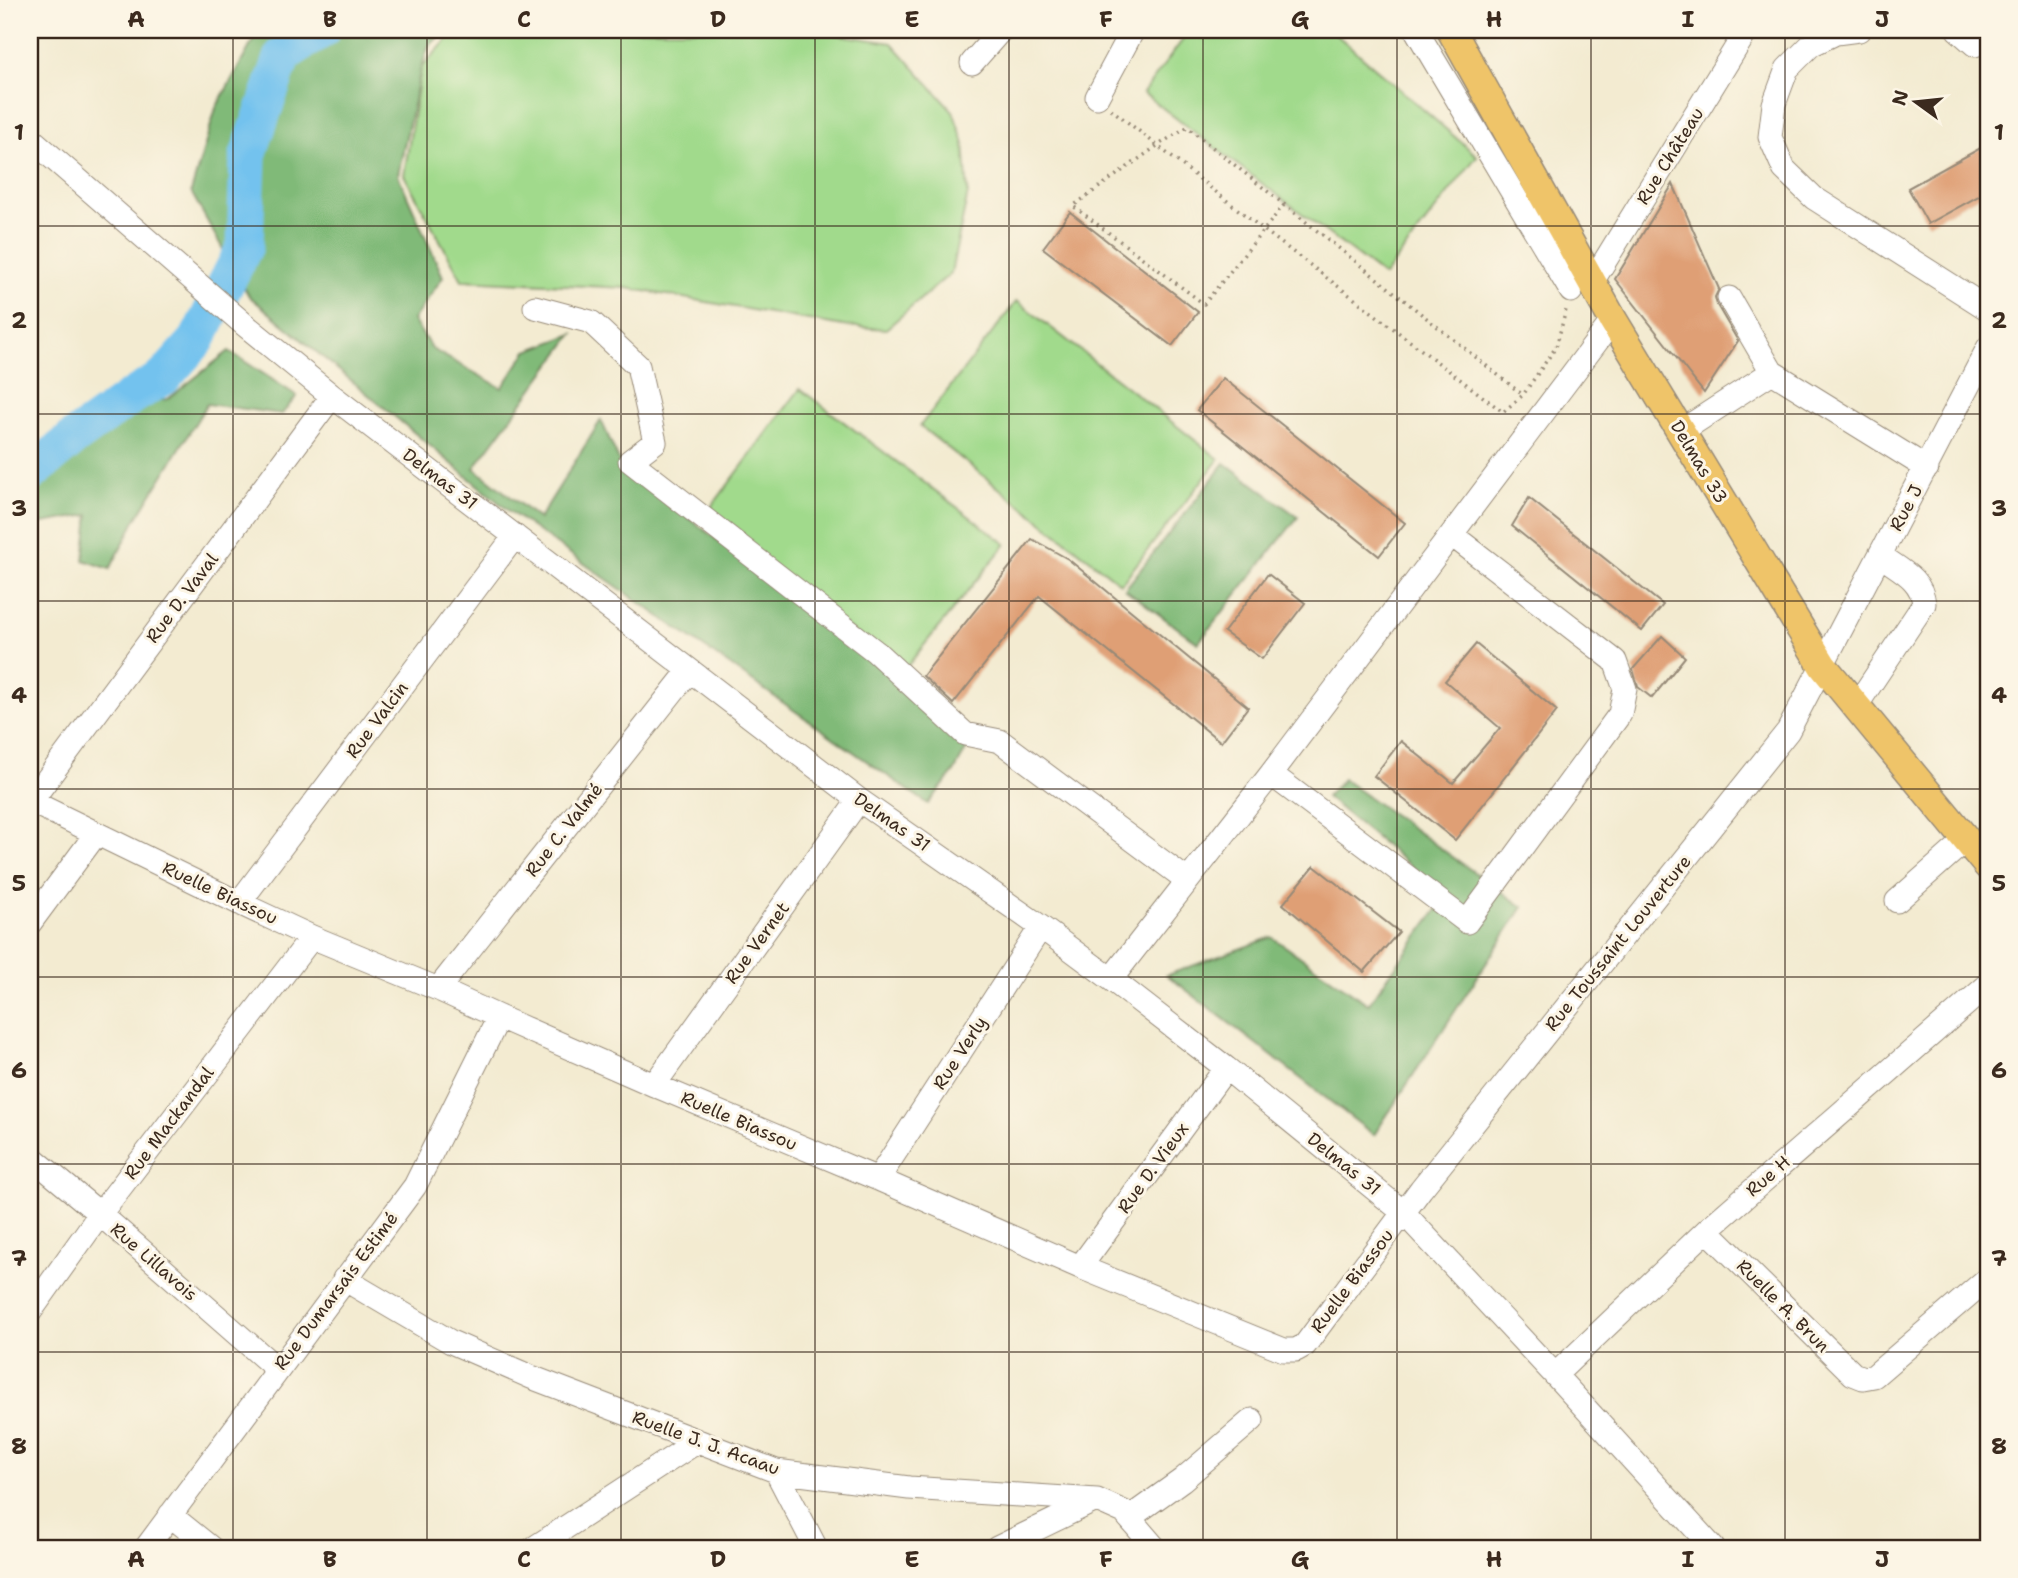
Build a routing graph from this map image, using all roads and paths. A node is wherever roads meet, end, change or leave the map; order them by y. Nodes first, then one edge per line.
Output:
1 (1001, 30) edge
2 (1133, 30) edge
3 (1416, 30) edge
4 (1451, 30) edge
5 (1747, 30) edge
6 (1859, 30) edge
7 (1958, 30) edge
8 (1975, 45) dead end
9 (972, 63) dead end
10 (1097, 97) joint
11 (30, 138) edge
12 (1157, 146) junction
13 (1284, 205) junction
14 (1264, 230) junction
15 (1581, 287) junction
16 (1729, 298) dead end
17 (535, 307) dead end
18 (1988, 309) edge
19 (1613, 320) junction
20 (1988, 348) edge
21 (1772, 373) junction
22 (1523, 395) junction
23 (332, 396) junction
24 (1680, 432) junction
25 (1927, 468) junction
26 (1452, 535) junction
27 (515, 536) junction
28 (1881, 556) junction
29 (1823, 666) junction
30 (689, 671) junction
31 (1856, 706) junction
32 (1271, 774) junction
33 (859, 800) junction
34 (31, 801) edge
35 (96, 834) junction
36 (1980, 849) edge
37 (1187, 880) junction
38 (1897, 901) dead end
39 (239, 903) junction
40 (30, 923) edge
41 (1041, 926) junction
42 (312, 937) junction
43 (1116, 972) junction
44 (1988, 985) edge
45 (438, 989) junction
46 (499, 1017) junction
47 (1226, 1068) junction
48 (654, 1085) junction
49 (30, 1156) edge
50 (878, 1179) junction
51 (1403, 1212) junction
52 (100, 1214) junction
53 (1707, 1230) junction
54 (1080, 1267) junction
55 (1988, 1278) edge
56 (344, 1279) junction
57 (30, 1312) edge
58 (277, 1369) junction
59 (1555, 1375) junction
60 (1252, 1420) dead end
61 (698, 1441) junction
62 (776, 1471) junction
63 (1097, 1500) junction
64 (170, 1515) junction
65 (1129, 1518) junction
66 (146, 1548) edge
67 (211, 1548) edge
68 (534, 1548) edge
69 (816, 1548) edge
70 (997, 1548) edge
71 (1154, 1548) edge
72 (1713, 1548) edge

1 - 9 street
2 - 10 street
3 - 15 street
4 - 15 main road, Delmas 33
5 - 15 street, Rue Château
6 - 18 street
7 - 8 street
10 - 12 path
11 - 23 street, Delmas 31
12 - 13 path
12 - 14 path
12 - 14 path
13 - 14 path
13 - 22 path
14 - 22 path
15 - 19 main road, Delmas 33
15 - 22 path
16 - 21 street
17 - 37 street
19 - 24 main road, Delmas 33
19 - 26 street
20 - 25 street, Rue J
21 - 24 street
21 - 25 street
23 - 27 street, Delmas 31
23 - 34 street, Rue D. Vaval
24 - 29 main road, Delmas 33
25 - 28 street, Rue J
26 - 32 street
26 - 32 street
27 - 30 street, Delmas 31
27 - 39 street, Rue Valcin
28 - 29 street, Rue J
28 - 31 street
29 - 31 main road, Delmas 33
29 - 51 street, Rue Toussaint Louverture
30 - 33 street, Delmas 31
30 - 45 street, Rue C. Valmé
31 - 36 main road, Delmas 33
32 - 37 street
33 - 41 street, Delmas 31
33 - 48 street, Rue Vernet
34 - 35 street, Ruelle Biassou
35 - 39 street, Ruelle Biassou
35 - 40 street
36 - 38 street
37 - 43 street
39 - 42 street, Ruelle Biassou
41 - 43 street, Delmas 31
41 - 50 street, Rue Verly
42 - 45 street, Ruelle Biassou
42 - 52 street, Rue Mackandal
43 - 47 street, Delmas 31
44 - 53 street, Rue H
45 - 46 street, Ruelle Biassou
46 - 48 street, Ruelle Biassou
46 - 56 street, Rue Dumarsais Estimé
47 - 51 street, Delmas 31
47 - 54 street, Rue D. Vieux
48 - 50 street, Ruelle Biassou
49 - 52 street, Rue Lillavois
50 - 54 street, Ruelle Biassou
51 - 54 street, Ruelle Biassou
51 - 59 street, Delmas 31
52 - 57 street, Rue Mackandal
52 - 58 street, Rue Lillavois
53 - 55 street, Ruelle A. Brun
53 - 59 street, Rue H
56 - 58 street, Rue Dumarsais Estimé
56 - 61 street, Ruelle J. J. Acaau
58 - 64 street, Rue Dumarsais Estimé
59 - 72 street, Delmas 31
60 - 65 street
61 - 62 street, Ruelle J. J. Acaau
61 - 68 street
62 - 63 street, Ruelle J. J. Acaau
62 - 69 street
63 - 65 street
63 - 70 street
64 - 66 street, Rue Dumarsais Estimé
64 - 67 street
65 - 71 street

